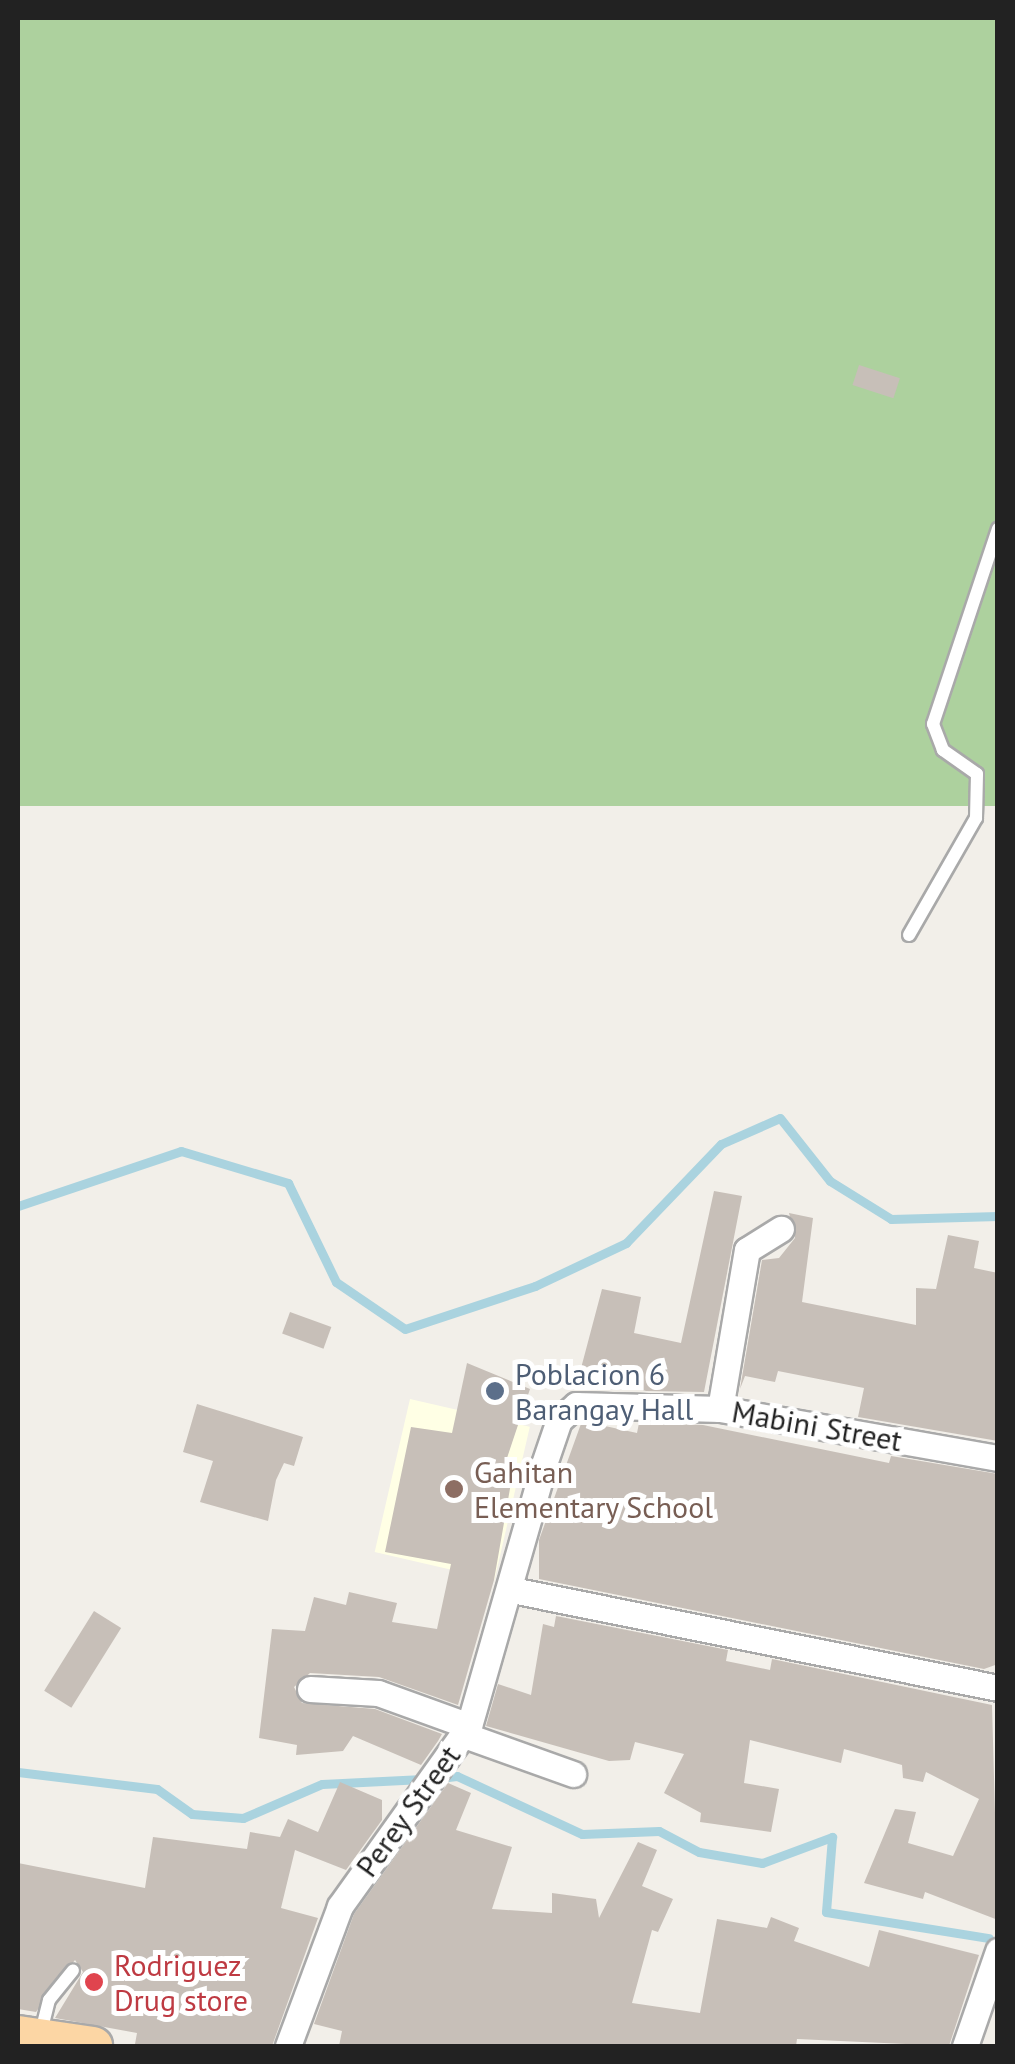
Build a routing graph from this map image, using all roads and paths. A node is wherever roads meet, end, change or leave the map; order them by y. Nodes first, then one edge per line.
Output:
1 (998, 529) edge
2 (909, 935) dead end
3 (781, 1229) dead end
4 (576, 1405) joint
5 (720, 1409) junction
6 (998, 1458) edge
7 (512, 1590) junction
8 (998, 1688) edge
9 (310, 1689) dead end
10 (461, 1739) junction
11 (572, 1774) dead end
12 (998, 1951) edge
13 (74, 1970) dead end
14 (28, 2037) edge
15 (93, 2046) edge
16 (288, 2046) edge
17 (965, 2046) edge

1 - 2 lane
3 - 5 street
4 - 5 street, Mabini Street
4 - 7 street, Perey Street
5 - 6 street, Mabini Street
7 - 8 street
7 - 10 street, Perey Street
9 - 10 street
10 - 11 street
10 - 16 street, Perey Street
12 - 17 street
13 - 14 lane
14 - 15 main road

